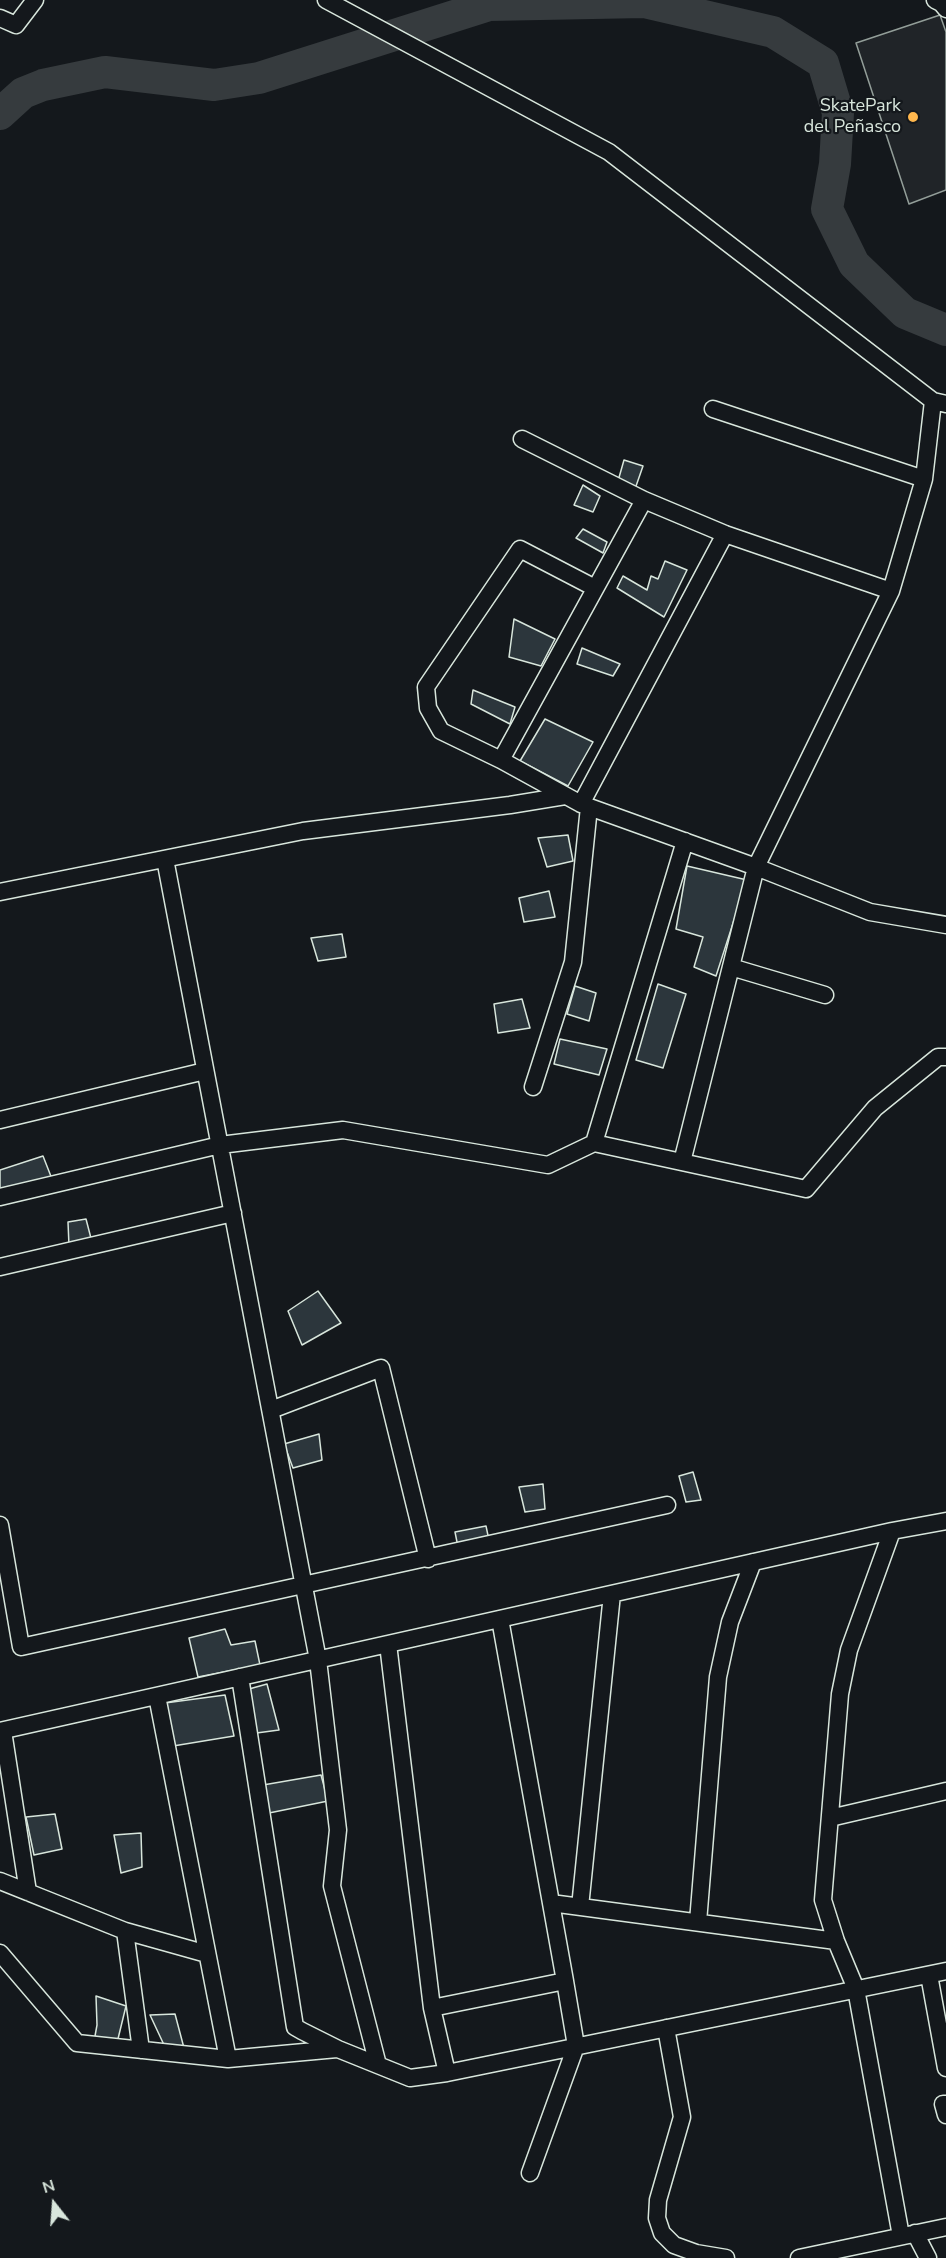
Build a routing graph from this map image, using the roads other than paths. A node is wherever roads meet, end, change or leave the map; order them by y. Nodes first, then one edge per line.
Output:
1 (35, 0) edge
2 (326, 0) edge
3 (935, 0) edge
4 (946, 9) edge
5 (0, 18) edge
6 (940, 402) edge
7 (713, 409) dead end
8 (522, 439) dead end
9 (924, 479) junction
10 (644, 500) junction
11 (725, 534) junction
12 (595, 588) junction
13 (891, 591) junction
14 (501, 760) junction
15 (566, 796) junction
16 (585, 805) junction
17 (685, 841) junction
18 (165, 859) junction
19 (756, 867) junction
20 (0, 892) edge
21 (946, 925) edge
22 (731, 967) junction
23 (825, 995) dead end
24 (946, 1058) edge
25 (206, 1071) junction
26 (533, 1087) dead end
27 (0, 1120) edge
28 (594, 1143) junction
29 (220, 1145) junction
30 (682, 1162) junction
31 (0, 1197) edge
32 (233, 1213) junction
33 (0, 1267) edge
34 (271, 1410) junction
35 (667, 1505) dead end
36 (946, 1521) edge
37 (0, 1525) edge
38 (892, 1531) junction
39 (428, 1559) junction
40 (753, 1562) junction
41 (304, 1586) junction
42 (612, 1594) junction
43 (500, 1619) junction
44 (388, 1644) junction
45 (318, 1660) junction
46 (240, 1677) junction
47 (157, 1696) junction
48 (2, 1731) edge
49 (946, 1791) edge
50 (830, 1818) junction
51 (0, 1881) edge
52 (28, 1892) junction
53 (551, 1903) junction
54 (580, 1907) junction
55 (698, 1923) junction
56 (125, 1931) junction
57 (836, 1941) junction
58 (0, 1953) edge
59 (207, 1954) junction
60 (946, 1971) edge
61 (929, 1975) junction
62 (565, 1981) junction
63 (856, 1989) junction
64 (432, 2008) junction
65 (666, 2028) junction
66 (576, 2046) junction
67 (338, 2049) junction
68 (141, 2050) junction
69 (228, 2059) junction
70 (378, 2065) junction
71 (946, 2068) edge
72 (447, 2073) junction
73 (946, 2104) edge
74 (946, 2115) edge
75 (530, 2173) dead end
76 (946, 2226) edge
77 (908, 2235) junction
78 (726, 2258) edge
79 (798, 2258) edge
80 (928, 2258) edge

1 - 5 street
2 - 6 street
3 - 4 street
6 - 9 street
7 - 9 street
8 - 10 street
9 - 13 street
10 - 11 street
10 - 12 street
11 - 13 street
11 - 16 street
12 - 14 street
12 - 14 street
13 - 19 street
14 - 15 street
15 - 16 street
15 - 18 street
16 - 17 street
16 - 26 street
17 - 19 street
17 - 28 street
18 - 20 street
18 - 25 street
19 - 21 street
19 - 22 street
22 - 23 street
22 - 30 street
24 - 30 street
25 - 27 street
25 - 29 street
28 - 29 street
28 - 30 street
29 - 31 street
29 - 32 street
32 - 33 street
32 - 34 street
34 - 39 street
34 - 41 street
35 - 39 street
36 - 38 street
37 - 41 street
38 - 40 street
38 - 50 street
39 - 41 street
40 - 42 street
40 - 55 street
41 - 45 street
42 - 43 street
42 - 54 street
43 - 44 street
43 - 53 street
44 - 45 street
44 - 64 street
45 - 46 street
45 - 70 street
46 - 47 street
46 - 67 street
47 - 48 street
47 - 59 street
48 - 52 street
49 - 50 street
50 - 57 street
51 - 52 street
52 - 56 street
53 - 54 street
53 - 62 street
54 - 55 street
55 - 57 street
56 - 59 street
56 - 68 street
57 - 63 street
58 - 68 street
59 - 69 street
60 - 61 street
61 - 63 street
61 - 71 street
62 - 64 street
62 - 66 street
63 - 65 street
63 - 77 street
64 - 72 street
65 - 66 street
65 - 78 street
66 - 72 street
66 - 75 street
67 - 69 street
67 - 70 street
68 - 69 street
70 - 72 street
73 - 74 street
76 - 77 street
77 - 79 street
77 - 80 street

